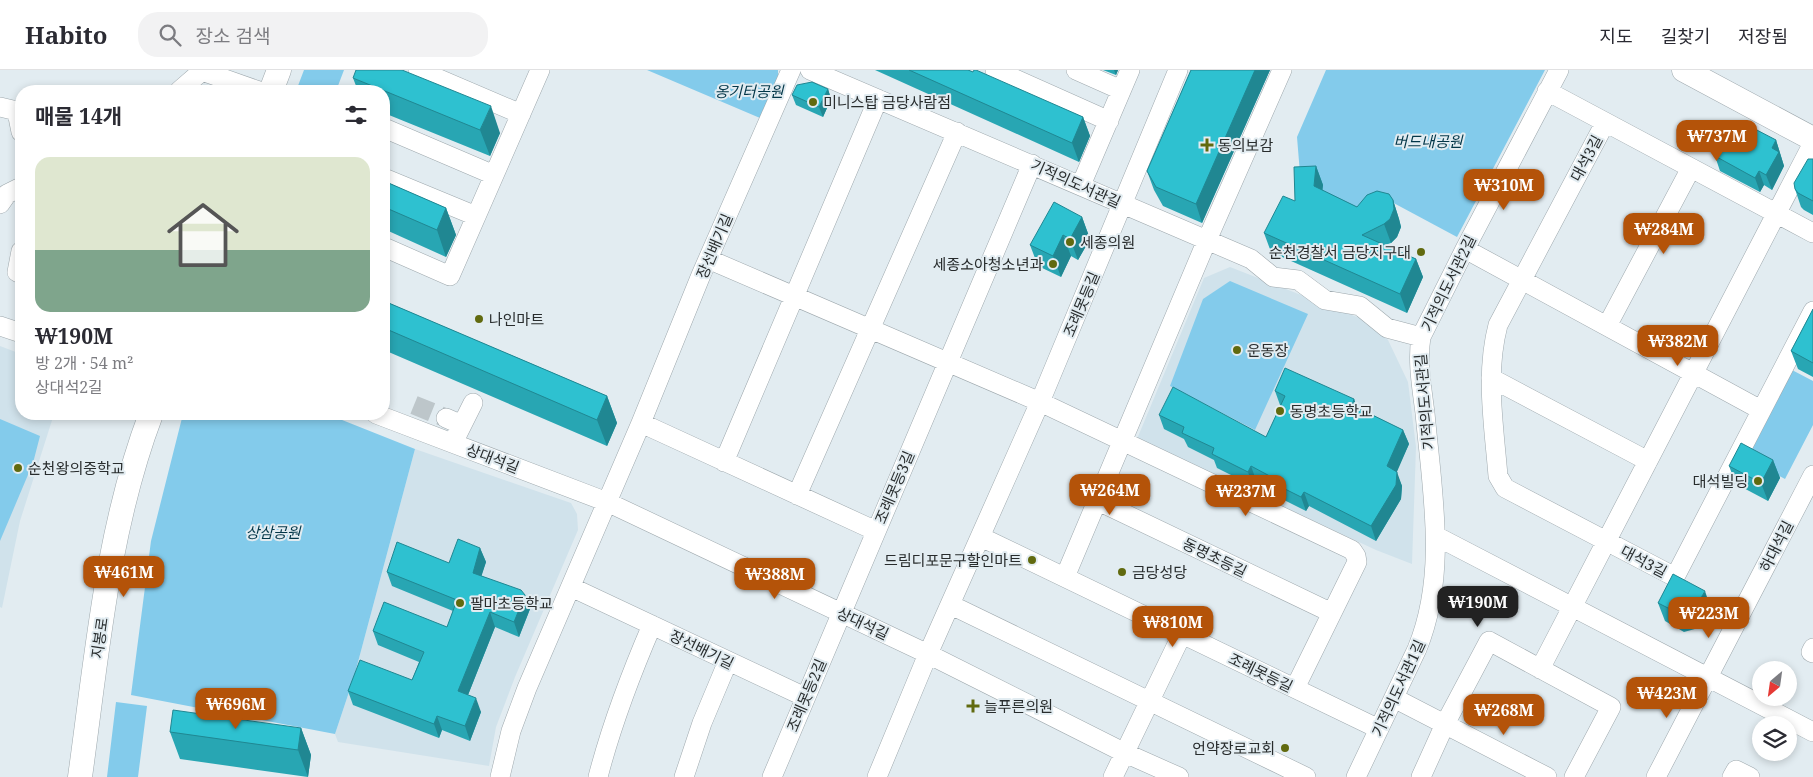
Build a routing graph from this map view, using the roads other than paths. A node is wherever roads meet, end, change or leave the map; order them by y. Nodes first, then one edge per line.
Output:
1 (202, 70) edge
2 (279, 70) edge
3 (418, 70) edge
4 (540, 70) edge
5 (791, 70) edge
6 (810, 70) edge
7 (995, 70) edge
8 (1076, 70) edge
9 (1130, 70) edge
10 (1178, 70) edge
11 (1282, 70) edge
12 (1558, 70) edge
13 (1684, 70) edge
14 (186, 85) edge
15 (243, 85) edge
16 (273, 85) edge
17 (1121, 90) junction
18 (1547, 92) junction
19 (878, 99) junction
20 (521, 114) junction
21 (1109, 121) junction
22 (1605, 123) junction
23 (390, 131) edge
24 (957, 132) junction
25 (1813, 139) edge
26 (1813, 143) edge
27 (1032, 164) junction
28 (1691, 168) junction
29 (494, 175) junction
30 (390, 180) edge
31 (1081, 185) junction
32 (15, 190) edge
33 (0, 204) edge
34 (1123, 204) junction
35 (1776, 213) junction
36 (476, 216) junction
37 (1813, 233) edge
38 (1207, 240) junction
39 (1465, 249) junction
40 (390, 250) edge
41 (708, 259) junction
42 (1521, 280) junction
43 (794, 296) junction
44 (1813, 311) edge
45 (0, 326) edge
46 (1607, 326) junction
47 (870, 329) junction
48 (15, 332) edge
49 (1421, 337) junction
50 (948, 362) junction
51 (1693, 374) junction
52 (1491, 378) junction
53 (1040, 402) junction
54 (473, 403) dead end
55 (1761, 410) junction
56 (390, 419) edge
57 (149, 420) edge
58 (641, 423) junction
59 (1124, 441) junction
60 (453, 443) junction
61 (724, 462) junction
62 (1648, 462) junction
63 (1813, 475) edge
64 (797, 495) junction
65 (1098, 501) junction
66 (607, 502) junction
67 (876, 531) junction
68 (1436, 536) junction
69 (981, 537) junction
70 (1606, 541) junction
71 (1065, 577) junction
72 (572, 587) junction
73 (951, 606) junction
74 (1572, 607) junction
75 (841, 613) junction
76 (1332, 613) junction
77 (652, 625) junction
78 (1182, 634) junction
79 (1813, 648) edge
80 (1813, 653) edge
81 (928, 654) junction
82 (728, 661) junction
83 (1540, 669) junction
84 (1708, 678) junction
85 (1295, 688) junction
86 (805, 697) junction
87 (1394, 698) junction
88 (1150, 701) junction
89 (1445, 724) junction
90 (1379, 729) junction
91 (1813, 732) edge
92 (1125, 753) junction
93 (80, 777) edge
94 (500, 777) edge
95 (598, 777) edge
96 (684, 777) edge
97 (772, 777) edge
98 (877, 777) edge
99 (1113, 777) edge
100 (1179, 777) edge
101 (1306, 777) edge
102 (1356, 777) edge
103 (1421, 777) edge
104 (1547, 777) edge
105 (1574, 777) edge
106 (1656, 777) edge
107 (1732, 777) edge
108 (1750, 777) edge

1 - 14 street
1 - 15 street
2 - 16 main road
3 - 20 street
4 - 20 street
5 - 41 street, 장선배기길
6 - 19 street, 기적의도서관길
7 - 21 street
8 - 17 street
9 - 17 street
10 - 34 street, 조례못등길
11 - 38 street
12 - 18 street, 기적의도서관2길
13 - 25 main road
17 - 21 street
18 - 22 street
18 - 39 street, 기적의도서관2길
19 - 24 street, 기적의도서관길
19 - 43 street
20 - 29 street
21 - 31 street
22 - 28 street, 대석3길
22 - 42 street, 대석3길
23 - 29 street
24 - 27 street, 기적의도서관길
24 - 47 street
26 - 35 street, 대석3길
27 - 31 street, 기적의도서관길
27 - 50 street, 조례못등3길
28 - 35 street, 대석3길
28 - 46 street
29 - 36 street
30 - 36 street
31 - 34 street, 기적의도서관길
32 - 33 street
34 - 38 street, 기적의도서관길
34 - 53 street, 조례못등길
35 - 37 street, 대석3길
35 - 51 street, 대석3길
36 - 40 street
38 - 49 street, 기적의도서관길
38 - 59 street
39 - 42 street
39 - 49 street, 기적의도서관2길
41 - 43 street
41 - 58 street, 장선배기길
42 - 46 street
42 - 52 street, 대석3길
43 - 47 street
43 - 61 street
44 - 55 street, 대석3길
45 - 48 street
46 - 51 street
47 - 50 street
47 - 64 street
49 - 68 street, 기적의도서관길
50 - 53 street
50 - 67 street, 조례못등3길
51 - 55 street
51 - 62 street, 대석3길
52 - 62 street
52 - 70 street, 대석3길
53 - 59 street
53 - 69 street, 조례못등길
54 - 60 street
55 - 70 street, 대석3길
56 - 60 street, 상대석길
57 - 93 main road, 지봉로
58 - 61 street
58 - 66 street, 장선배기길
59 - 65 street
59 - 76 street
60 - 66 street, 상대석길
61 - 64 street
62 - 70 street, 대석3길
63 - 84 street, 하대석길
64 - 67 street
65 - 71 street
65 - 76 street, 동명초등길
66 - 72 street, 장선배기길
66 - 75 street, 상대석길
67 - 75 street, 조례못등3길
68 - 74 street
68 - 87 street, 기적의도서관1길
69 - 71 street, 조례못등길
69 - 73 street, 조례못등길
70 - 74 street, 대석3길
71 - 78 street, 조례못등길
72 - 77 street, 장선배기길
72 - 94 street, 장선배기길
73 - 81 street, 조례못등길
73 - 88 street
74 - 83 street, 대석3길
74 - 84 street
75 - 81 street, 상대석길
75 - 86 street, 조례못등2길
76 - 85 street
77 - 82 street, 장선배기길
77 - 95 street
78 - 85 street, 조례못등길
78 - 88 street
79 - 80 street
81 - 92 street, 상대석길
81 - 98 street, 조례못등길
82 - 86 street, 장선배기길
82 - 96 street
83 - 89 street
83 - 105 street
84 - 91 street
84 - 106 street, 하대석길
85 - 90 street, 조례못등길
86 - 97 street, 조례못등2길
87 - 89 street
87 - 90 street, 기적의도서관1길
88 - 92 street
88 - 101 street
89 - 103 street
89 - 104 street
90 - 102 street, 기적의도서관1길
92 - 99 street
92 - 100 street, 상대석길
107 - 108 street

